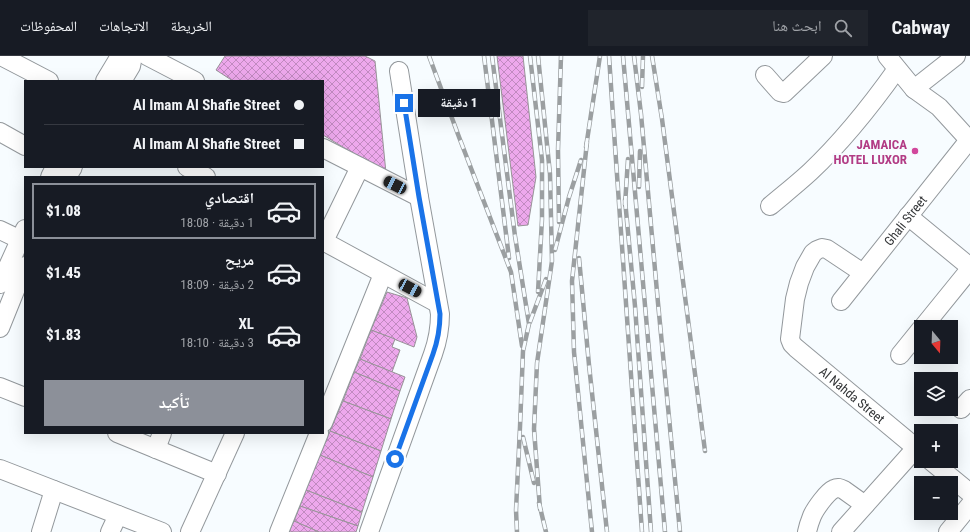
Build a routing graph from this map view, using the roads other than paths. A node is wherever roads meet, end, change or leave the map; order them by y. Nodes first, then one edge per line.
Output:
1 (1, 56) edge
2 (122, 56) edge
3 (133, 56) edge
4 (147, 56) edge
5 (823, 56) edge
6 (956, 56) edge
7 (892, 63) edge
8 (399, 71) dead end
9 (765, 76) dead end
10 (47, 80) edge
11 (106, 80) edge
12 (123, 80) edge
13 (193, 80) edge
14 (914, 89) junction
15 (0, 132) edge
16 (967, 134) edge
17 (24, 145) edge
18 (324, 149) edge
19 (360, 167) junction
20 (189, 168) edge
21 (204, 176) edge
22 (419, 197) junction
23 (770, 206) dead end
24 (908, 216) junction
25 (0, 230) edge
26 (23, 237) edge
27 (324, 240) edge
28 (324, 243) edge
29 (970, 268) edge
30 (24, 271) edge
31 (863, 273) junction
32 (383, 274) junction
33 (0, 284) edge
34 (841, 301) dead end
35 (437, 303) junction
36 (929, 320) edge
37 (0, 328) edge
38 (914, 339) edge
39 (900, 356) dead end
40 (0, 387) edge
41 (24, 397) edge
42 (324, 421) edge
43 (122, 434) edge
44 (235, 434) edge
45 (319, 434) edge
46 (159, 441) edge
47 (914, 447) edge
48 (914, 454) edge
49 (940, 468) edge
50 (0, 470) edge
51 (217, 474) junction
52 (54, 490) junction
53 (970, 493) edge
54 (865, 505) junction
55 (970, 505) edge
56 (118, 515) junction
57 (41, 532) edge
58 (110, 532) edge
59 (162, 532) edge
60 (190, 532) edge
61 (279, 532) edge
62 (369, 532) edge
63 (807, 532) edge
64 (841, 532) edge
65 (948, 532) edge

1 - 10 street
2 - 11 street
3 - 12 street
4 - 13 street
5 - 9 street
6 - 14 street
7 - 14 street
7 - 23 street
8 - 22 street
14 - 16 street
15 - 17 street
16 - 24 street, Ghali Street
18 - 19 street
19 - 22 street
19 - 27 street
20 - 21 street
22 - 35 street
24 - 29 street
24 - 31 street, Ghali Street
25 - 26 street
26 - 33 street
28 - 32 street
29 - 36 street
30 - 37 street
31 - 34 street, Ghali Street
31 - 47 street, Al Nahda Street
32 - 35 street
32 - 42 street
35 - 62 street
38 - 39 street
40 - 41 street
43 - 46 street
44 - 51 street
45 - 61 street
46 - 51 street
48 - 54 street
49 - 53 street
50 - 52 street
51 - 60 street
52 - 56 street
52 - 57 street
54 - 63 street
54 - 64 street
55 - 65 street
56 - 58 street
56 - 59 street

